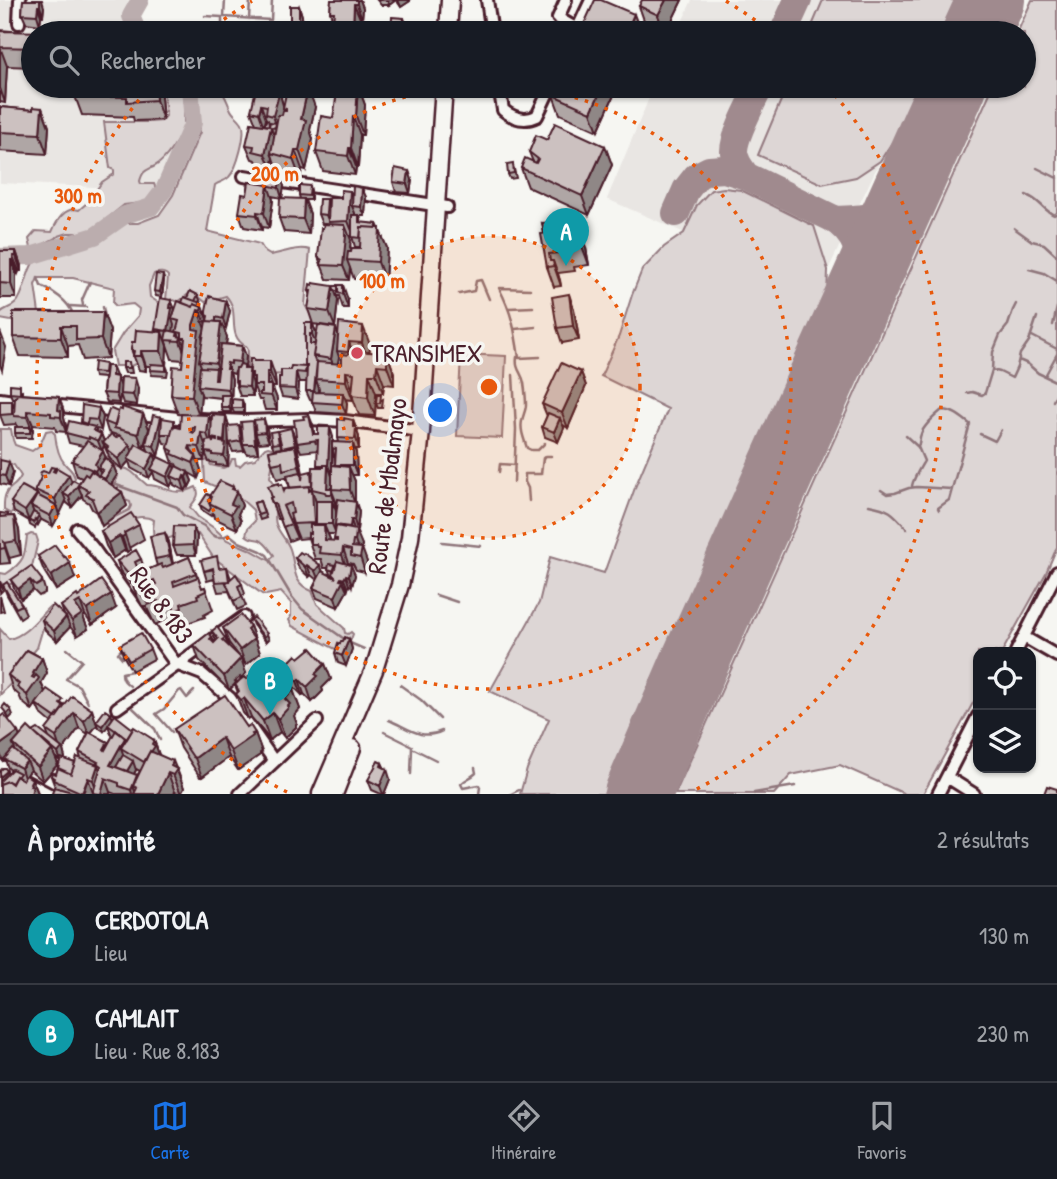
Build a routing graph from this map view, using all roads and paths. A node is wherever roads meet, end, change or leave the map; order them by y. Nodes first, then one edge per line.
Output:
1 (20, 0) edge
2 (450, 0) edge
3 (459, 0) edge
4 (487, 0) edge
5 (566, 0) edge
6 (591, 0) edge
7 (449, 21) edge
8 (458, 21) edge
9 (490, 21) edge
10 (562, 21) edge
11 (581, 21) edge
12 (19, 23) dead end
13 (444, 98) edge
14 (453, 98) edge
15 (501, 98) edge
16 (545, 98) edge
17 (244, 176) dead end
18 (442, 206) junction
19 (0, 399) edge
20 (421, 430) junction
21 (76, 528) dead end
22 (1057, 572) edge
23 (243, 617) edge
24 (1024, 637) junction
25 (1019, 647) edge
26 (1057, 656) edge
27 (176, 664) junction
28 (117, 708) dead end
29 (317, 720) dead end
30 (973, 726) edge
31 (274, 761) junction
32 (18, 777) edge
33 (947, 777) junction
34 (49, 794) edge
35 (240, 794) edge
36 (321, 794) edge
37 (334, 794) edge
38 (938, 794) edge
39 (974, 794) edge

1 - 12 street
2 - 7 highway
3 - 8 highway
4 - 9 street
5 - 10 street
6 - 11 street
13 - 18 highway, Route de Mbalmayo
14 - 18 highway
15 - 16 street
17 - 18 street
18 - 20 highway, Route de Mbalmayo
18 - 37 highway
19 - 20 street
20 - 36 highway, Route de Mbalmayo
21 - 27 street, Rue 8.183
22 - 24 street
23 - 27 street
24 - 25 street
24 - 26 street
27 - 28 street
27 - 31 street, Rue 8.183
29 - 31 street
30 - 33 street
31 - 35 street
32 - 34 street
33 - 38 street
33 - 39 street

